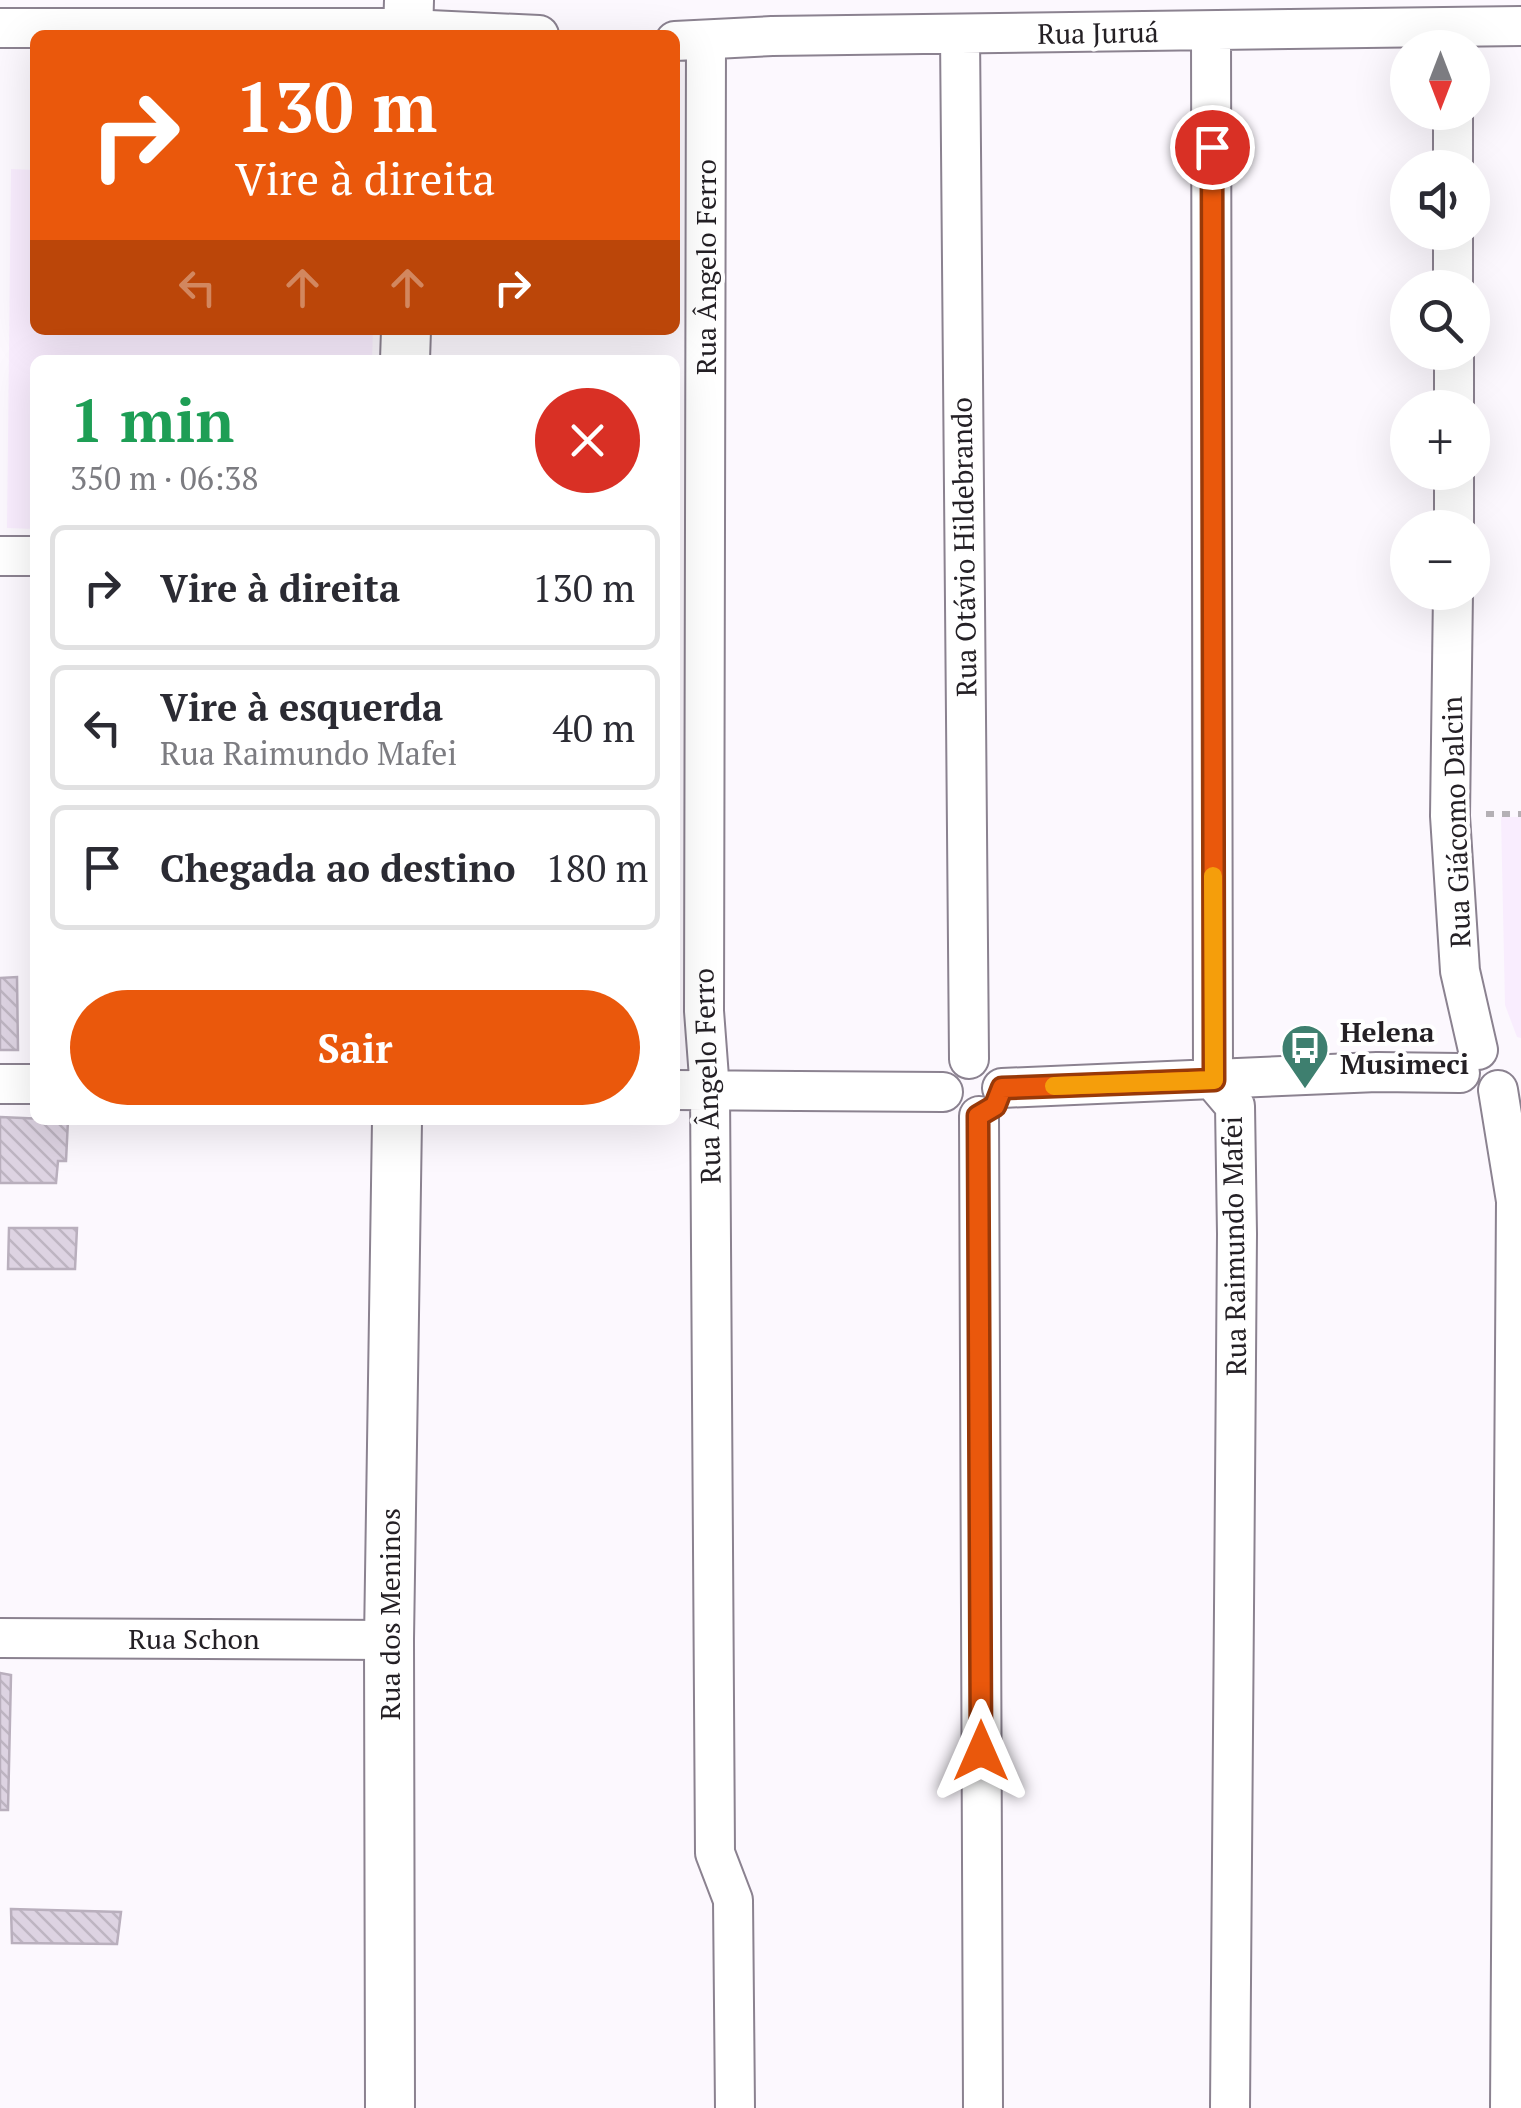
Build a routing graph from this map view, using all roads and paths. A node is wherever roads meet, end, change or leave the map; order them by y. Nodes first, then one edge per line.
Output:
1 (409, 21) edge
2 (1521, 26) edge
3 (0, 28) edge
4 (493, 30) edge
5 (1211, 31) junction
6 (1490, 31) edge
7 (1390, 35) edge
8 (960, 36) junction
9 (691, 42) edge
10 (0, 556) edge
11 (30, 556) edge
12 (1453, 610) edge
13 (969, 1059) junction
14 (1493, 1071) edge
15 (1214, 1080) junction
16 (0, 1084) edge
17 (30, 1084) edge
18 (692, 1090) edge
19 (943, 1092) junction
20 (990, 1102) junction
21 (397, 1125) edge
22 (0, 1638) edge
23 (388, 1640) junction
24 (390, 2108) edge
25 (735, 2108) edge
26 (983, 2108) edge
27 (1230, 2108) edge
28 (1510, 2108) edge

1 - 3 street
1 - 4 street
2 - 6 street, Rua Juruá
5 - 7 street, Rua Juruá
5 - 8 street, Rua Juruá
5 - 15 street, Rua Raimundo Mafei
8 - 9 street, Rua Juruá
8 - 13 street, Rua Otávio Hildebrando
9 - 18 street, Rua Ângelo Ferro
10 - 11 street
12 - 14 street, Rua Giácomo Dalcin
13 - 19 street
13 - 20 street
14 - 15 street
14 - 28 street, Rua Giácomo Dalcin
15 - 20 street
15 - 27 street, Rua Raimundo Mafei
16 - 17 street
18 - 19 street
18 - 25 street, Rua Ângelo Ferro
19 - 20 street
20 - 26 street
21 - 23 street, Rua dos Meninos
22 - 23 street, Rua Schon
23 - 24 street, Rua dos Meninos

